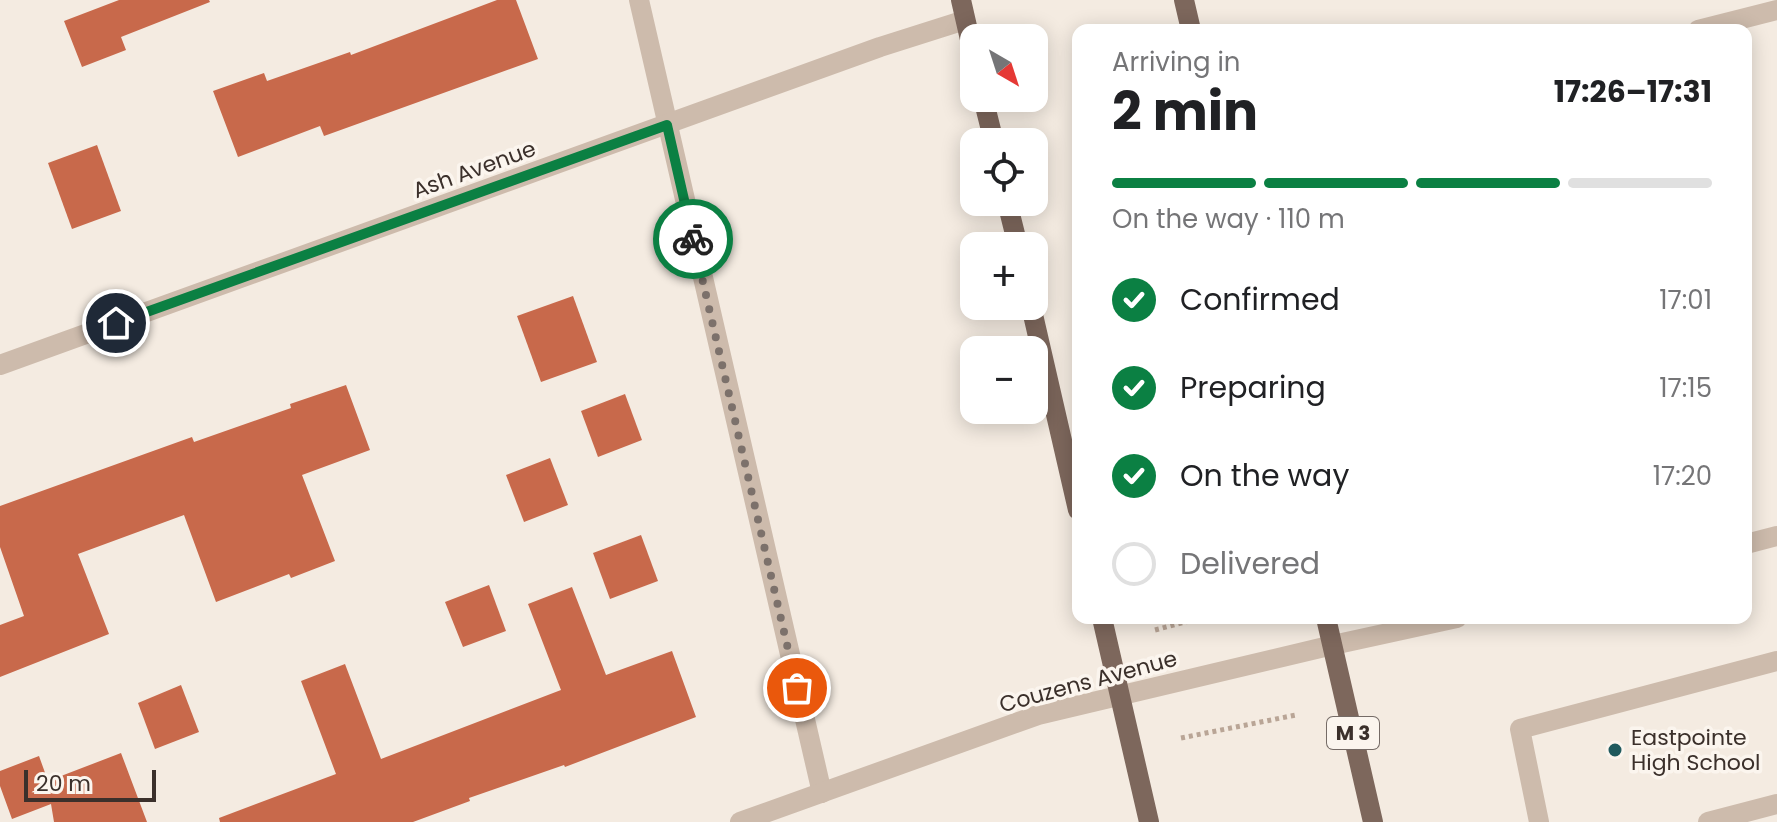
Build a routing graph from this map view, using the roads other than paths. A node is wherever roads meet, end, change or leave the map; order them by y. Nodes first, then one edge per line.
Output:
1 (639, 0) edge
2 (1184, 0) edge
3 (963, 10) edge
4 (1777, 10) edge
5 (1190, 24) edge
6 (1722, 24) edge
7 (667, 125) junction
8 (1034, 320) edge
9 (0, 365) edge
10 (1057, 417) junction
11 (1072, 432) edge
12 (1072, 483) edge
13 (1777, 536) edge
14 (1752, 542) edge
15 (1103, 624) edge
16 (1328, 624) edge
17 (1429, 624) edge
18 (1333, 645) junction
19 (1777, 661) edge
20 (1120, 695) junction
21 (822, 793) junction
22 (1777, 804) edge
23 (740, 822) edge
24 (1149, 822) edge
25 (1373, 822) edge
26 (1539, 822) edge
27 (1708, 822) edge

1 - 7 street
2 - 5 main road
3 - 7 street, Ash Avenue
4 - 6 street
7 - 9 street, Ash Avenue
7 - 21 street
8 - 10 main road
10 - 11 main road
10 - 12 main road
13 - 14 street
15 - 20 main road
16 - 18 main road, M 3
17 - 18 street, Couzens Avenue
18 - 20 street, Couzens Avenue
18 - 25 main road, M 3
19 - 26 street
20 - 21 street, Couzens Avenue
20 - 24 main road
21 - 23 street, Couzens Avenue
22 - 27 street

